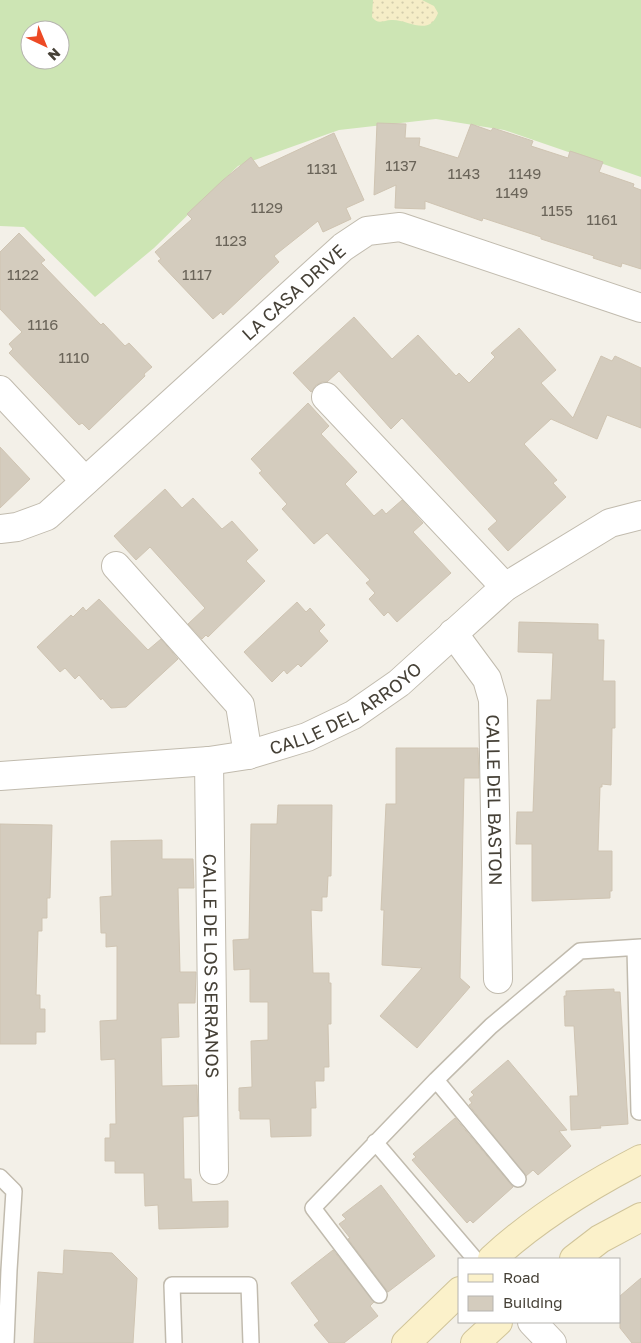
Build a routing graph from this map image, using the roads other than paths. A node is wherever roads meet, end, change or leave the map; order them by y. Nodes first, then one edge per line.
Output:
1 (641, 308) edge
2 (0, 390) edge
3 (326, 397) dead end
4 (85, 481) junction
5 (641, 515) edge
6 (0, 529) edge
7 (116, 566) dead end
8 (505, 587) junction
9 (454, 632) junction
10 (248, 755) junction
11 (209, 761) junction
12 (0, 776) edge
13 (638, 947) edge
14 (498, 979) dead end
15 (436, 1080) junction
16 (639, 1112) dead end
17 (376, 1142) junction
18 (641, 1160) edge
19 (214, 1170) dead end
20 (0, 1176) edge
21 (518, 1179) dead end
22 (641, 1217) edge
23 (475, 1258) edge
24 (493, 1258) edge
25 (575, 1258) edge
26 (4, 1269) edge
27 (458, 1292) edge
28 (379, 1295) dead end
29 (497, 1323) edge
30 (533, 1323) edge
31 (6, 1343) edge
32 (174, 1343) edge
33 (251, 1343) edge
34 (406, 1343) edge
35 (474, 1343) edge
36 (552, 1343) edge

1 - 4 street, LA CASA DRIVE
2 - 4 street
3 - 8 street
4 - 6 street, LA CASA DRIVE
5 - 8 street, CALLE DEL ARROYO
7 - 10 street
8 - 9 street, CALLE DEL ARROYO
9 - 10 street, CALLE DEL ARROYO
9 - 14 street, CALLE DEL BASTON
10 - 11 street, CALLE DEL ARROYO
11 - 12 street, CALLE DEL ARROYO
11 - 19 street, CALLE DE LOS SERRANOS
13 - 15 lane
13 - 16 lane
15 - 17 lane
15 - 21 lane
17 - 23 lane
17 - 28 lane
18 - 24 street
20 - 26 lane
22 - 25 street
26 - 31 lane
27 - 34 street
29 - 35 street
30 - 36 street
32 - 33 lane

